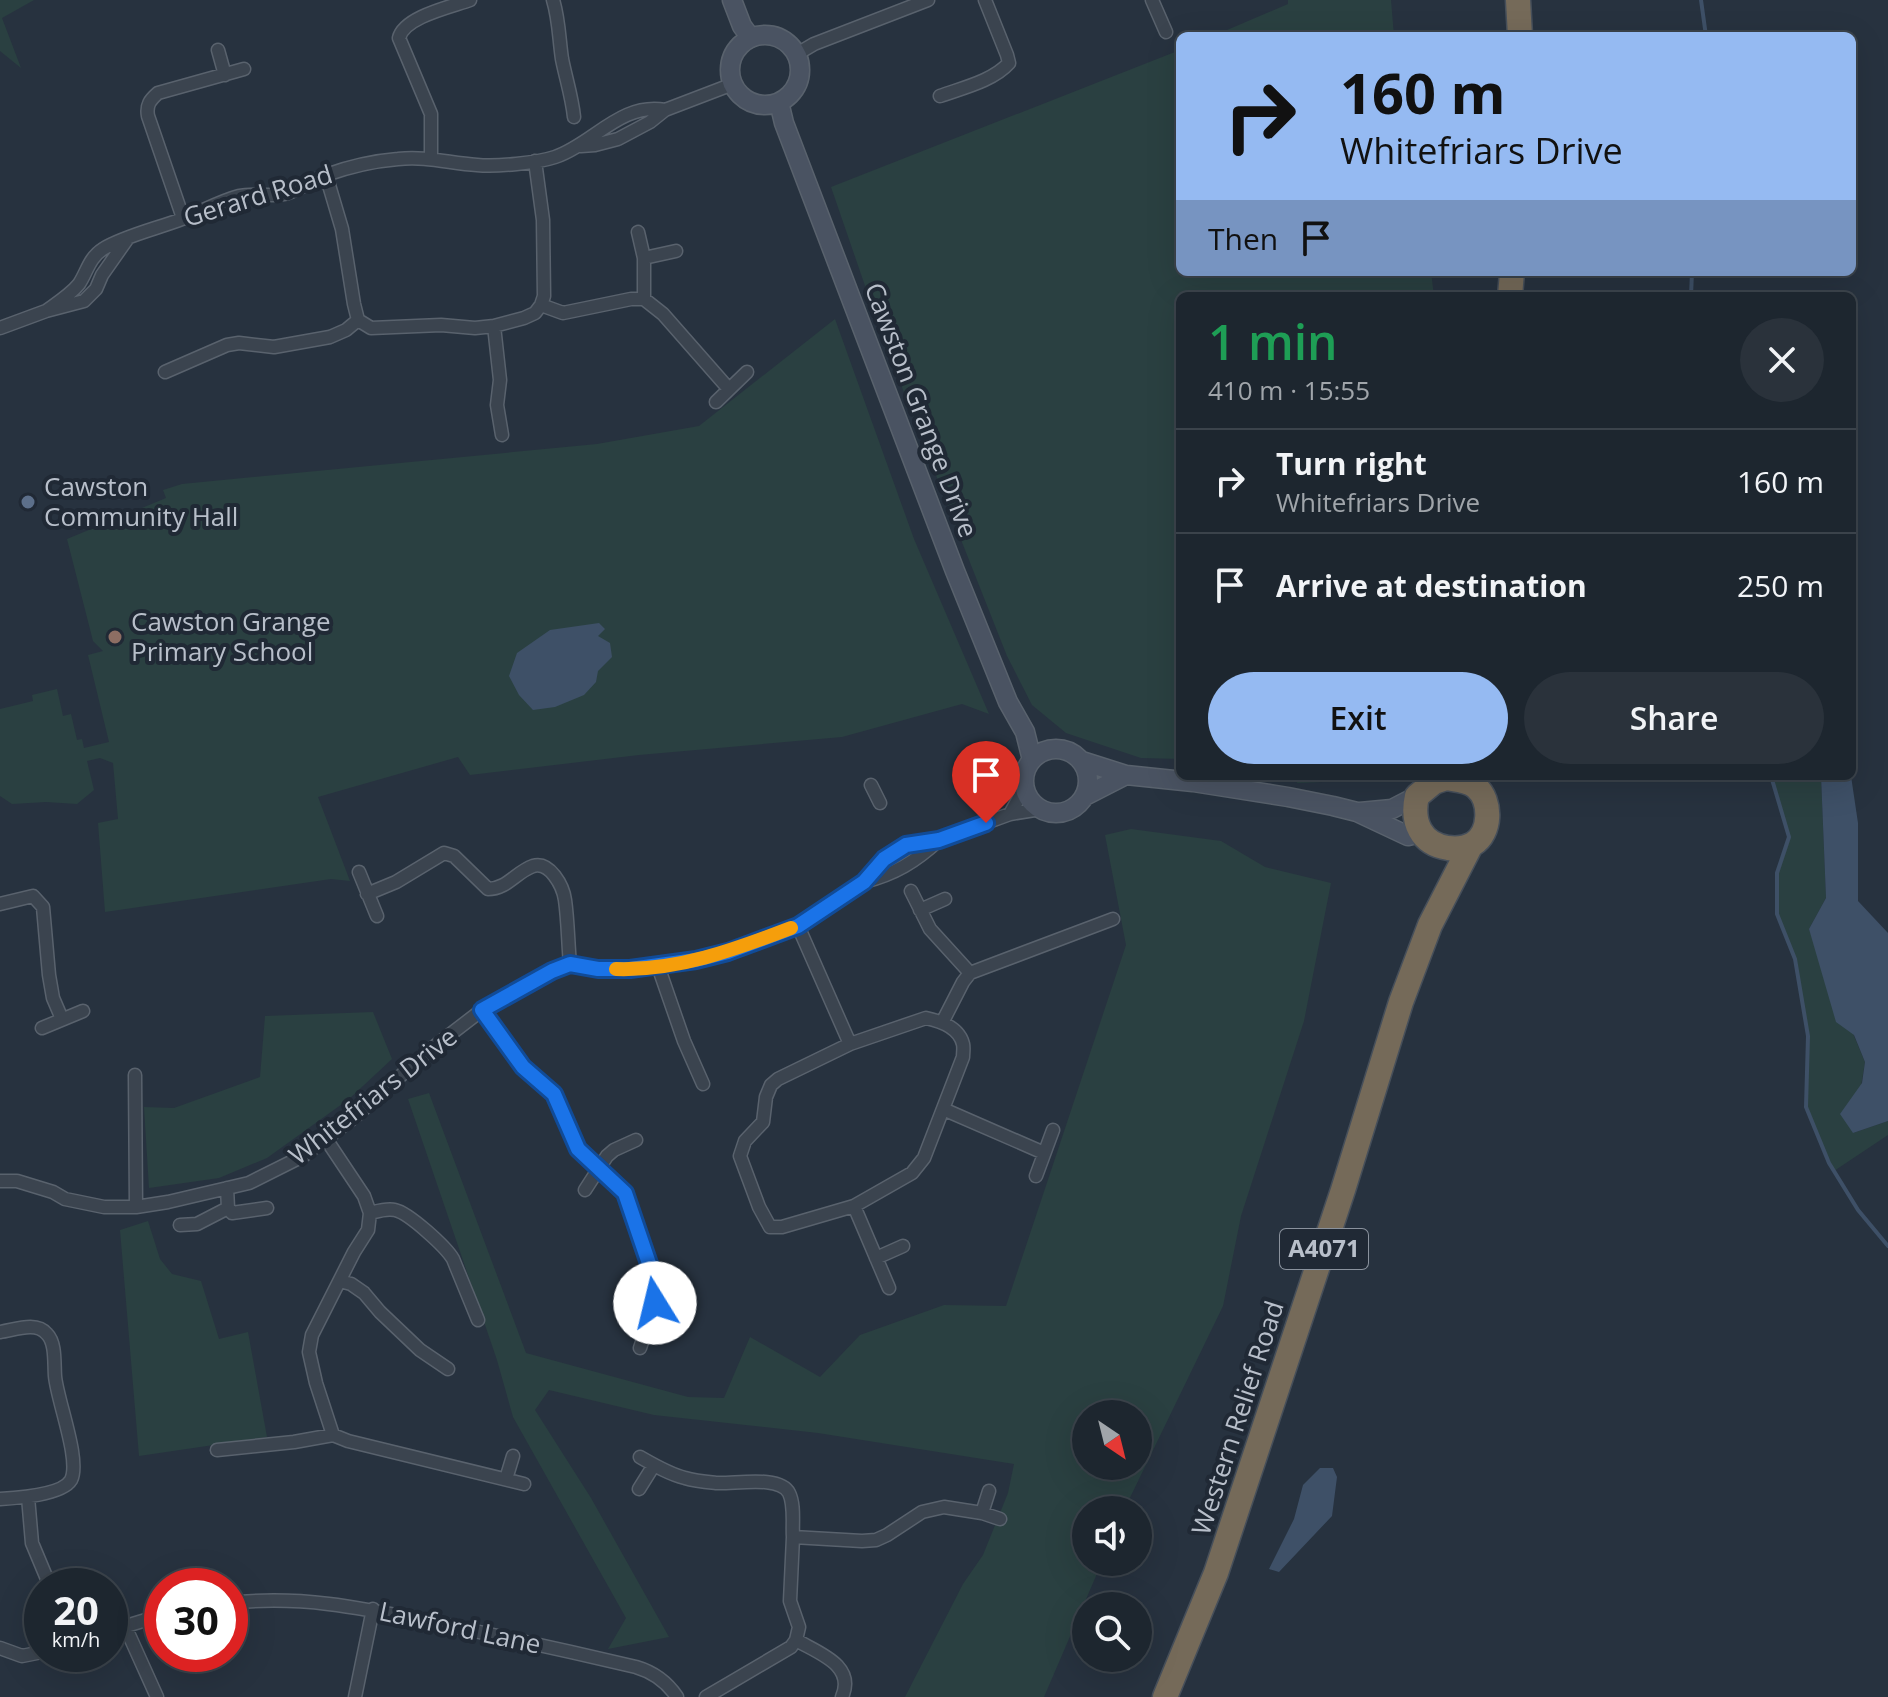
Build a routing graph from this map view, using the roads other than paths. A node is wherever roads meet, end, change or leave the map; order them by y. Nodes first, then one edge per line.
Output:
1 (470, 0) edge
2 (553, 0) edge
3 (732, 0) edge
4 (928, 0) edge
5 (985, 0) edge
6 (1152, 0) edge
7 (1518, 0) edge
8 (1166, 32) dead end
9 (1520, 32) edge
10 (751, 38) junction
11 (218, 50) dead end
12 (797, 54) junction
13 (244, 69) dead end
14 (225, 75) junction
15 (733, 84) junction
16 (940, 96) dead end
17 (779, 102) junction
18 (574, 117) dead end
19 (431, 158) junction
20 (535, 161) junction
21 (326, 175) junction
22 (183, 218) junction
23 (638, 232) dead end
24 (676, 251) dead end
25 (644, 258) junction
26 (644, 299) junction
27 (541, 305) junction
28 (358, 320) junction
29 (494, 326) junction
30 (0, 328) edge
31 (165, 372) dead end
32 (747, 372) dead end
33 (728, 388) junction
34 (716, 402) dead end
35 (502, 435) dead end
36 (1025, 732) junction
37 (1057, 749) junction
38 (1032, 760) junction
39 (1082, 761) junction
40 (1126, 775) junction
41 (1466, 780) edge
42 (871, 785) dead end
43 (1428, 785) edge
44 (1025, 787) junction
45 (1085, 796) junction
46 (880, 803) dead end
47 (1041, 809) junction
48 (1357, 812) junction
49 (1010, 814) junction
50 (1429, 840) junction
51 (1471, 845) junction
52 (359, 872) dead end
53 (911, 891) dead end
54 (367, 894) junction
55 (945, 899) dead end
56 (0, 904) edge
57 (920, 910) junction
58 (377, 916) dead end
59 (1113, 919) dead end
60 (1430, 925) junction
61 (798, 926) junction
62 (570, 964) junction
63 (658, 966) junction
64 (970, 973) junction
65 (482, 1010) junction
66 (83, 1011) dead end
67 (62, 1019) junction
68 (943, 1021) junction
69 (42, 1028) dead end
70 (850, 1044) junction
71 (135, 1075) dead end
72 (703, 1084) dead end
73 (943, 1109) junction
74 (1053, 1130) dead end
75 (326, 1139) junction
76 (636, 1140) dead end
77 (1044, 1153) junction
78 (600, 1168) junction
79 (1036, 1176) dead end
80 (0, 1181) edge
81 (227, 1188) junction
82 (585, 1190) dead end
83 (854, 1206) junction
84 (136, 1207) junction
85 (228, 1208) junction
86 (267, 1208) dead end
87 (370, 1213) junction
88 (180, 1225) dead end
89 (903, 1246) dead end
90 (876, 1258) junction
91 (340, 1281) junction
92 (889, 1288) dead end
93 (478, 1320) dead end
94 (0, 1332) edge
95 (640, 1348) dead end
96 (448, 1369) dead end
97 (333, 1435) junction
98 (217, 1450) dead end
99 (513, 1456) dead end
100 (640, 1457) dead end
101 (654, 1465) junction
102 (506, 1479) junction
103 (524, 1484) dead end
104 (639, 1489) dead end
105 (989, 1491) dead end
106 (28, 1497) junction
107 (0, 1499) edge
108 (982, 1513) junction
109 (1000, 1519) dead end
110 (793, 1537) junction
111 (42, 1568) edge
112 (248, 1601) edge
113 (373, 1609) junction
114 (128, 1633) edge
115 (796, 1640) junction
116 (0, 1648) edge
117 (24, 1656) edge
118 (157, 1697) edge
119 (355, 1697) edge
120 (677, 1697) edge
121 (706, 1697) edge
122 (842, 1697) edge
123 (1165, 1697) edge

1 - 19 street
2 - 18 street
3 - 10 street
4 - 12 street
5 - 16 street
6 - 8 street
7 - 9 highway
10 - 12 street
10 - 15 street
11 - 14 street
12 - 17 street
13 - 14 street
14 - 22 street
15 - 17 street
15 - 20 street, Gerard Road
17 - 36 street, Cawston Grange Drive
19 - 20 street, Gerard Road
19 - 21 street, Gerard Road
20 - 27 street
21 - 22 street, Gerard Road
21 - 28 street
22 - 30 street, Gerard Road
23 - 25 street
24 - 25 street
25 - 26 street
26 - 27 street
26 - 33 street
27 - 29 street
28 - 29 street
28 - 31 street
29 - 35 street
32 - 33 street
33 - 34 street
36 - 37 street
36 - 38 street, Cawston Grange Drive
37 - 38 street
37 - 39 street
38 - 44 street
39 - 40 street
39 - 45 street
40 - 45 street
40 - 48 street
41 - 51 highway, A4071
42 - 46 street
43 - 48 street
43 - 50 highway, A4071
44 - 47 street
44 - 49 street
45 - 47 street
47 - 49 street
48 - 50 street
49 - 61 street
50 - 51 highway
50 - 60 highway, Western Relief Road / A4071
51 - 60 highway, Western Relief Road / A4071
52 - 54 street
53 - 57 street
54 - 58 street
54 - 62 street
55 - 57 street
56 - 67 street
57 - 64 street
59 - 64 street
60 - 123 highway, Western Relief Road / A4071
61 - 63 street
61 - 70 street
62 - 63 street
62 - 65 street, Whitefriars Drive
63 - 72 street
64 - 68 street
65 - 75 street, Whitefriars Drive
65 - 78 street
66 - 67 street
67 - 69 street
68 - 70 street
68 - 73 street
70 - 83 street
71 - 84 street
73 - 77 street
73 - 83 street
74 - 77 street
75 - 81 street, Whitefriars Drive
75 - 87 street
76 - 78 street
77 - 79 street
78 - 82 street
78 - 95 street
80 - 84 street, Whitefriars Drive
81 - 84 street, Whitefriars Drive
81 - 85 street
83 - 90 street
85 - 86 street
85 - 88 street
87 - 91 street
87 - 93 street
89 - 90 street
90 - 92 street
91 - 96 street
91 - 97 street
94 - 106 street
97 - 98 street
97 - 102 street
99 - 102 street
100 - 101 street
101 - 104 street
101 - 110 street
102 - 103 street
105 - 108 street
106 - 107 street
106 - 111 street
108 - 109 street
108 - 110 street
110 - 115 street
112 - 113 street, Lawford Lane
113 - 119 street
113 - 120 street, Lawford Lane
114 - 118 street
115 - 121 street
115 - 122 street
116 - 117 street

